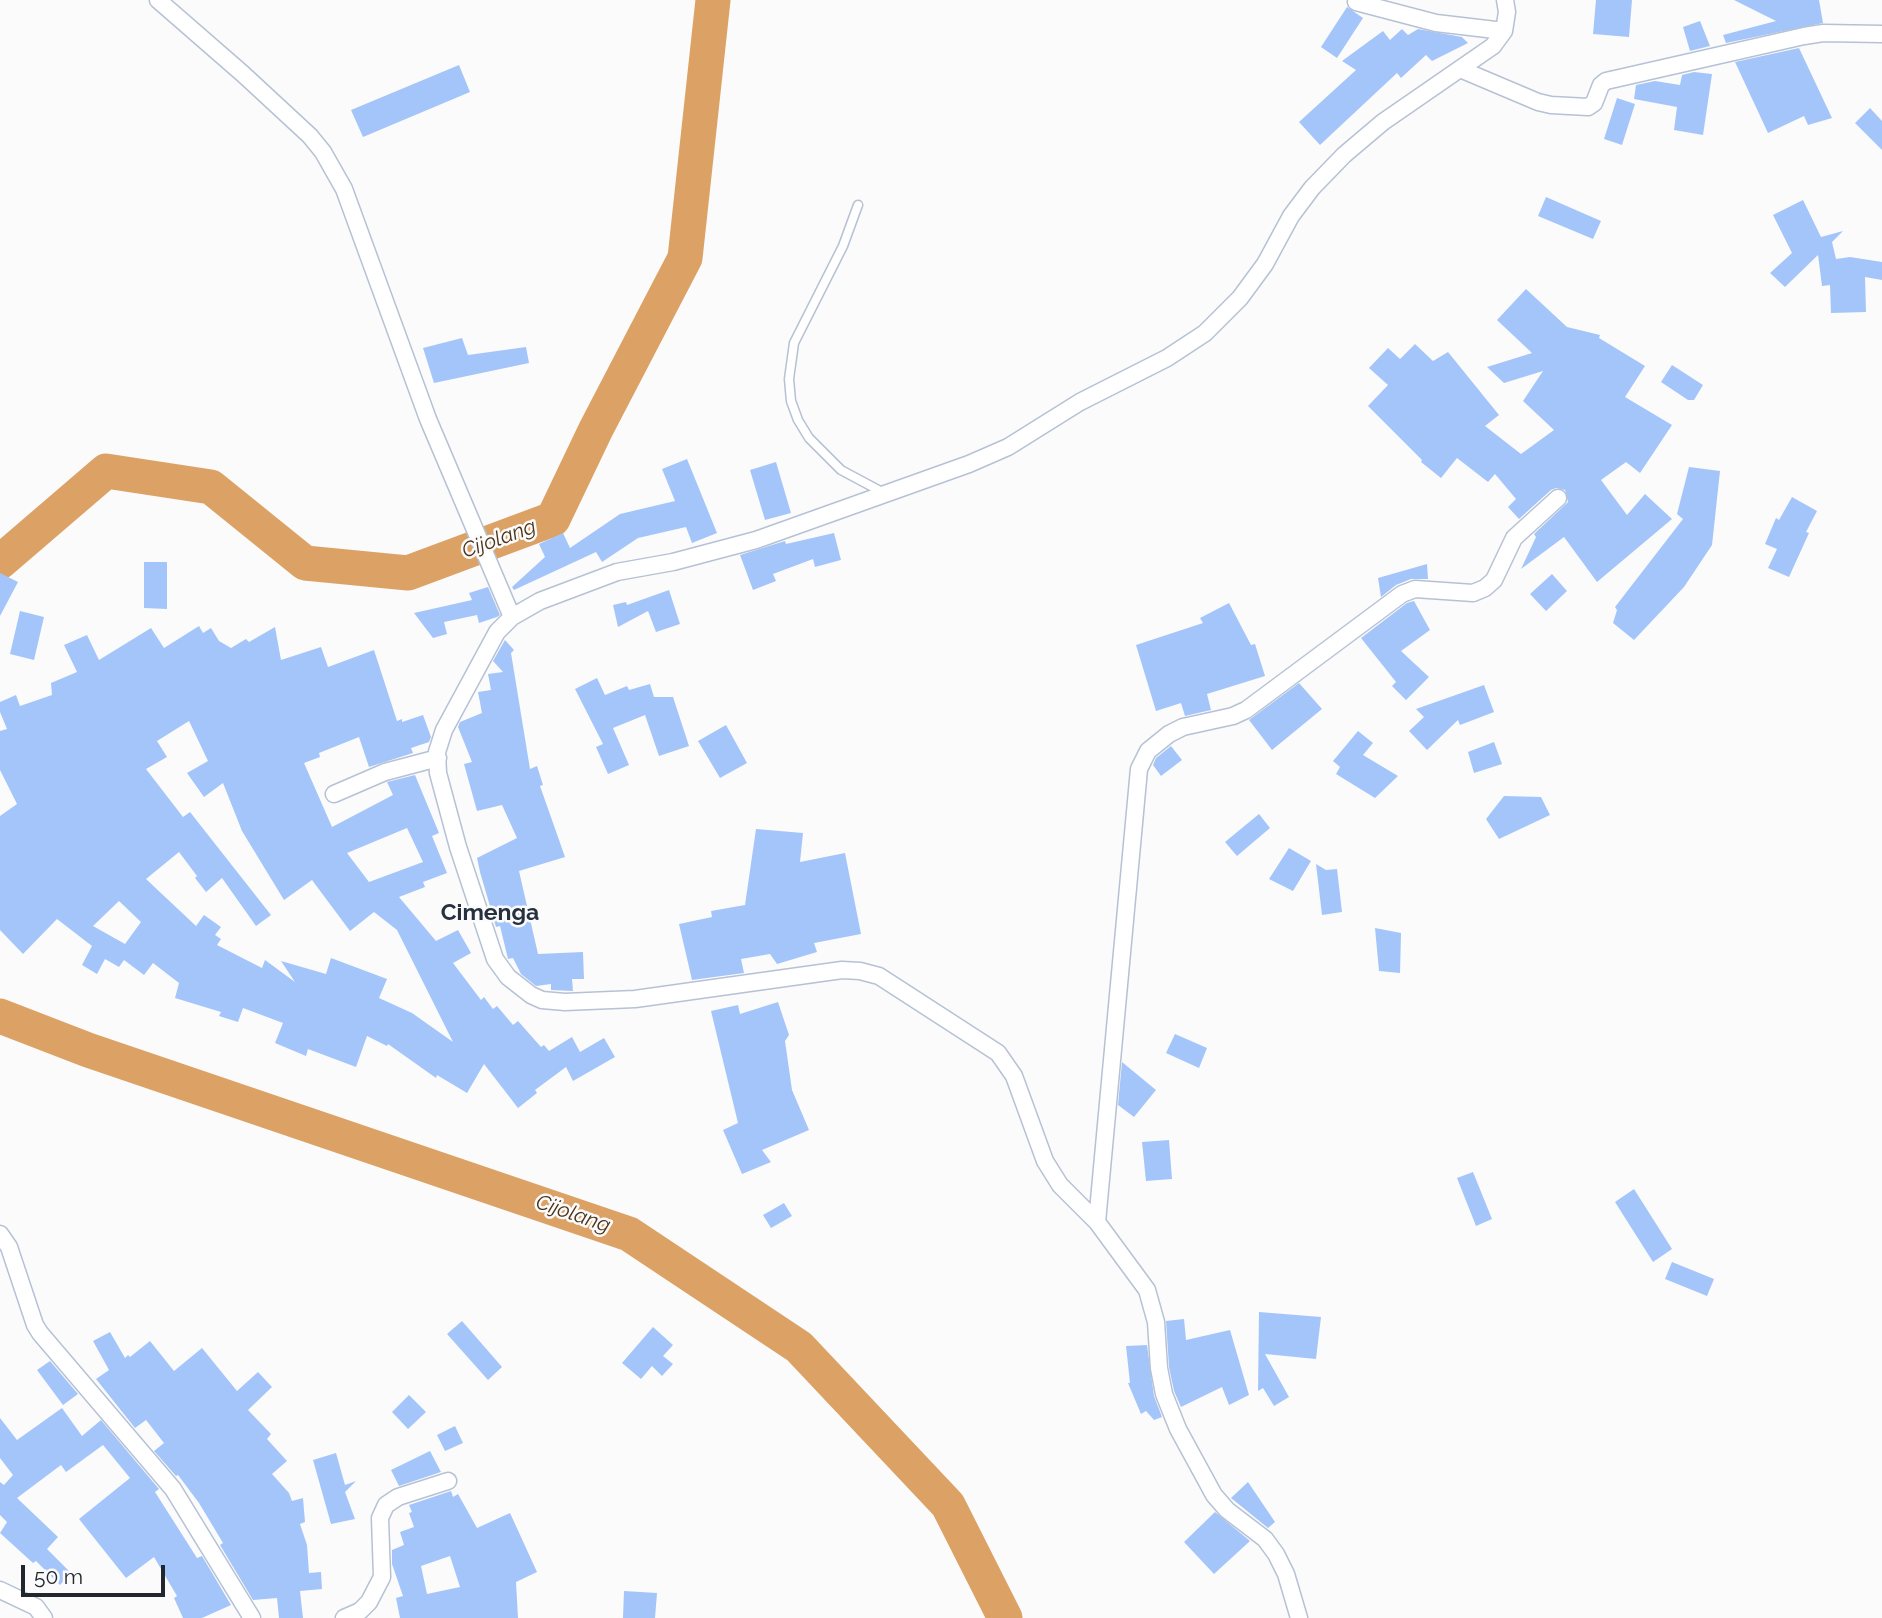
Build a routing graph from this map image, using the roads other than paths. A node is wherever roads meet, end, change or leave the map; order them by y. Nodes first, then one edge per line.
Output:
1 (158, 0) edge
2 (1505, 0) edge
3 (1356, 2) edge
4 (1504, 30) junction
5 (1882, 34) edge
6 (1461, 69) junction
7 (858, 205) dead end
8 (887, 495) junction
9 (1558, 498) dead end
10 (512, 617) junction
11 (438, 758) junction
12 (334, 794) dead end
13 (1097, 1222) junction
14 (0, 1234) edge
15 (448, 1481) dead end
16 (0, 1590) edge
17 (44, 1618) edge
18 (252, 1618) edge
19 (344, 1618) edge
20 (1298, 1618) edge

1 - 10 street
2 - 4 street
3 - 4 street
4 - 6 street
5 - 6 street
6 - 8 street
7 - 8 lane
8 - 10 street
9 - 13 street
10 - 11 street
11 - 12 street
11 - 13 street
13 - 20 street
14 - 18 street
15 - 19 street
16 - 17 street

